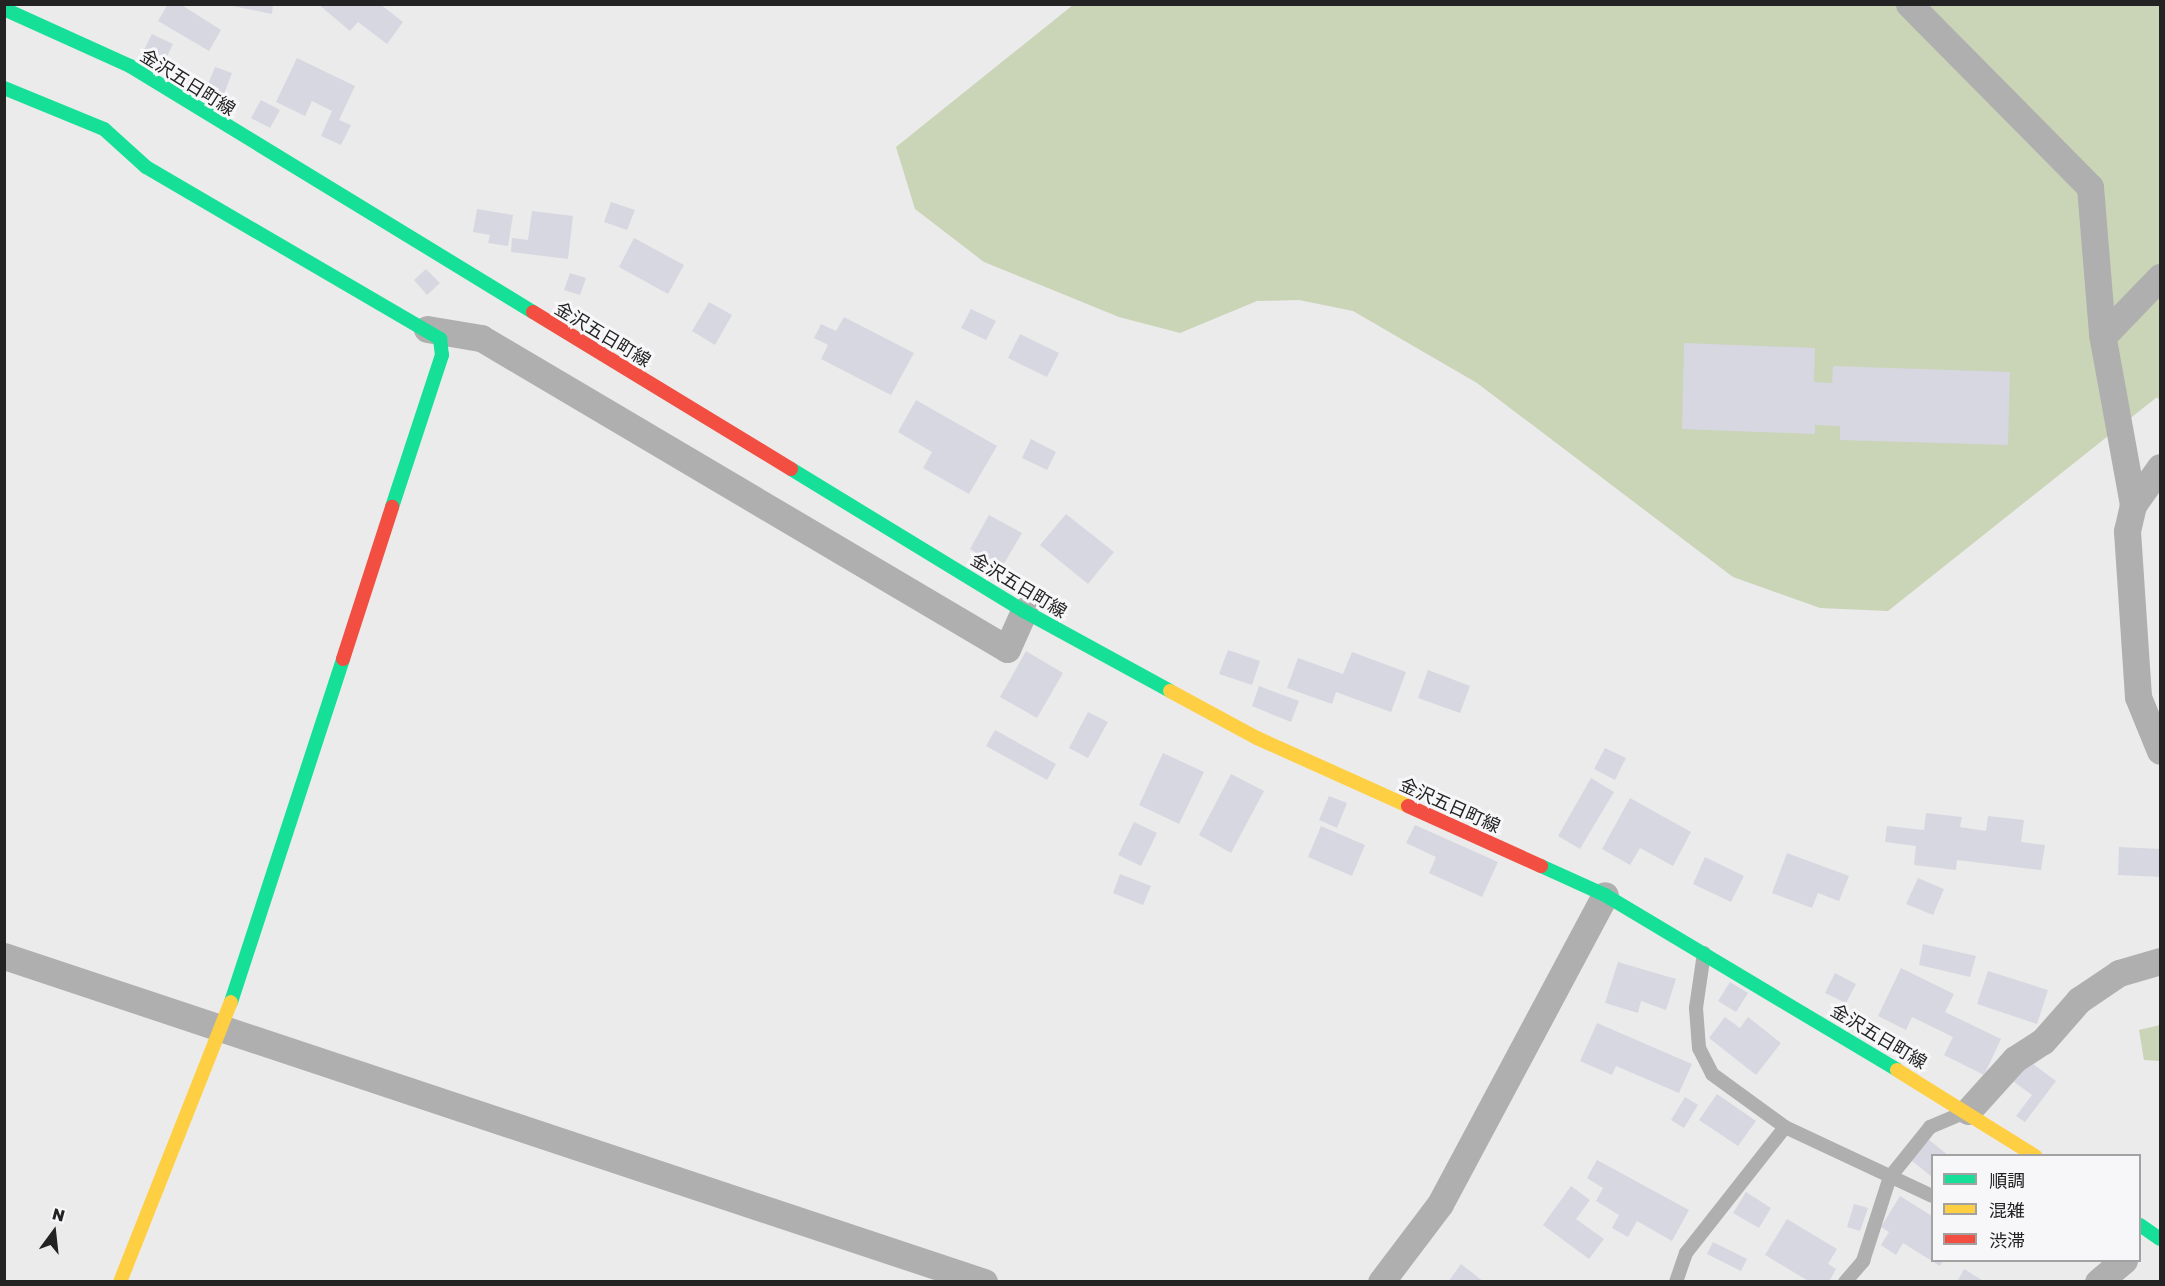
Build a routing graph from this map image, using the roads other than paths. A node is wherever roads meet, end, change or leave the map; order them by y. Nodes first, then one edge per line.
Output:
1 (1909, 4) edge
2 (4, 9) edge
3 (4, 88) edge
4 (2160, 278) edge
5 (427, 329) junction
6 (2103, 336) junction
7 (2160, 468) edge
8 (2133, 505) junction
9 (1024, 611) junction
10 (2160, 751) edge
11 (1605, 895) junction
12 (1704, 953) junction
13 (4, 956) edge
14 (2160, 961) edge
15 (222, 1028) junction
16 (1968, 1111) junction
17 (1785, 1127) junction
18 (2033, 1154) edge
19 (1890, 1177) junction
20 (1931, 1196) edge
21 (2122, 1262) edge
22 (120, 1281) edge
23 (984, 1281) edge
24 (1381, 1281) edge
25 (1676, 1281) edge
26 (1845, 1281) edge
27 (2098, 1281) edge

1 - 6 street
2 - 9 main road, 金沢五日町線
3 - 5 main road
4 - 6 street
5 - 9 street
5 - 15 main road
6 - 8 street
7 - 8 street
8 - 10 street
9 - 11 main road, 金沢五日町線
11 - 12 main road, 金沢五日町線
11 - 24 street
12 - 16 main road, 金沢五日町線
12 - 17 lane
13 - 15 street
14 - 16 street
15 - 22 main road
15 - 23 street
16 - 18 main road, 金沢五日町線
16 - 19 lane
17 - 19 lane
17 - 25 lane
19 - 20 lane
19 - 26 lane
21 - 27 street

